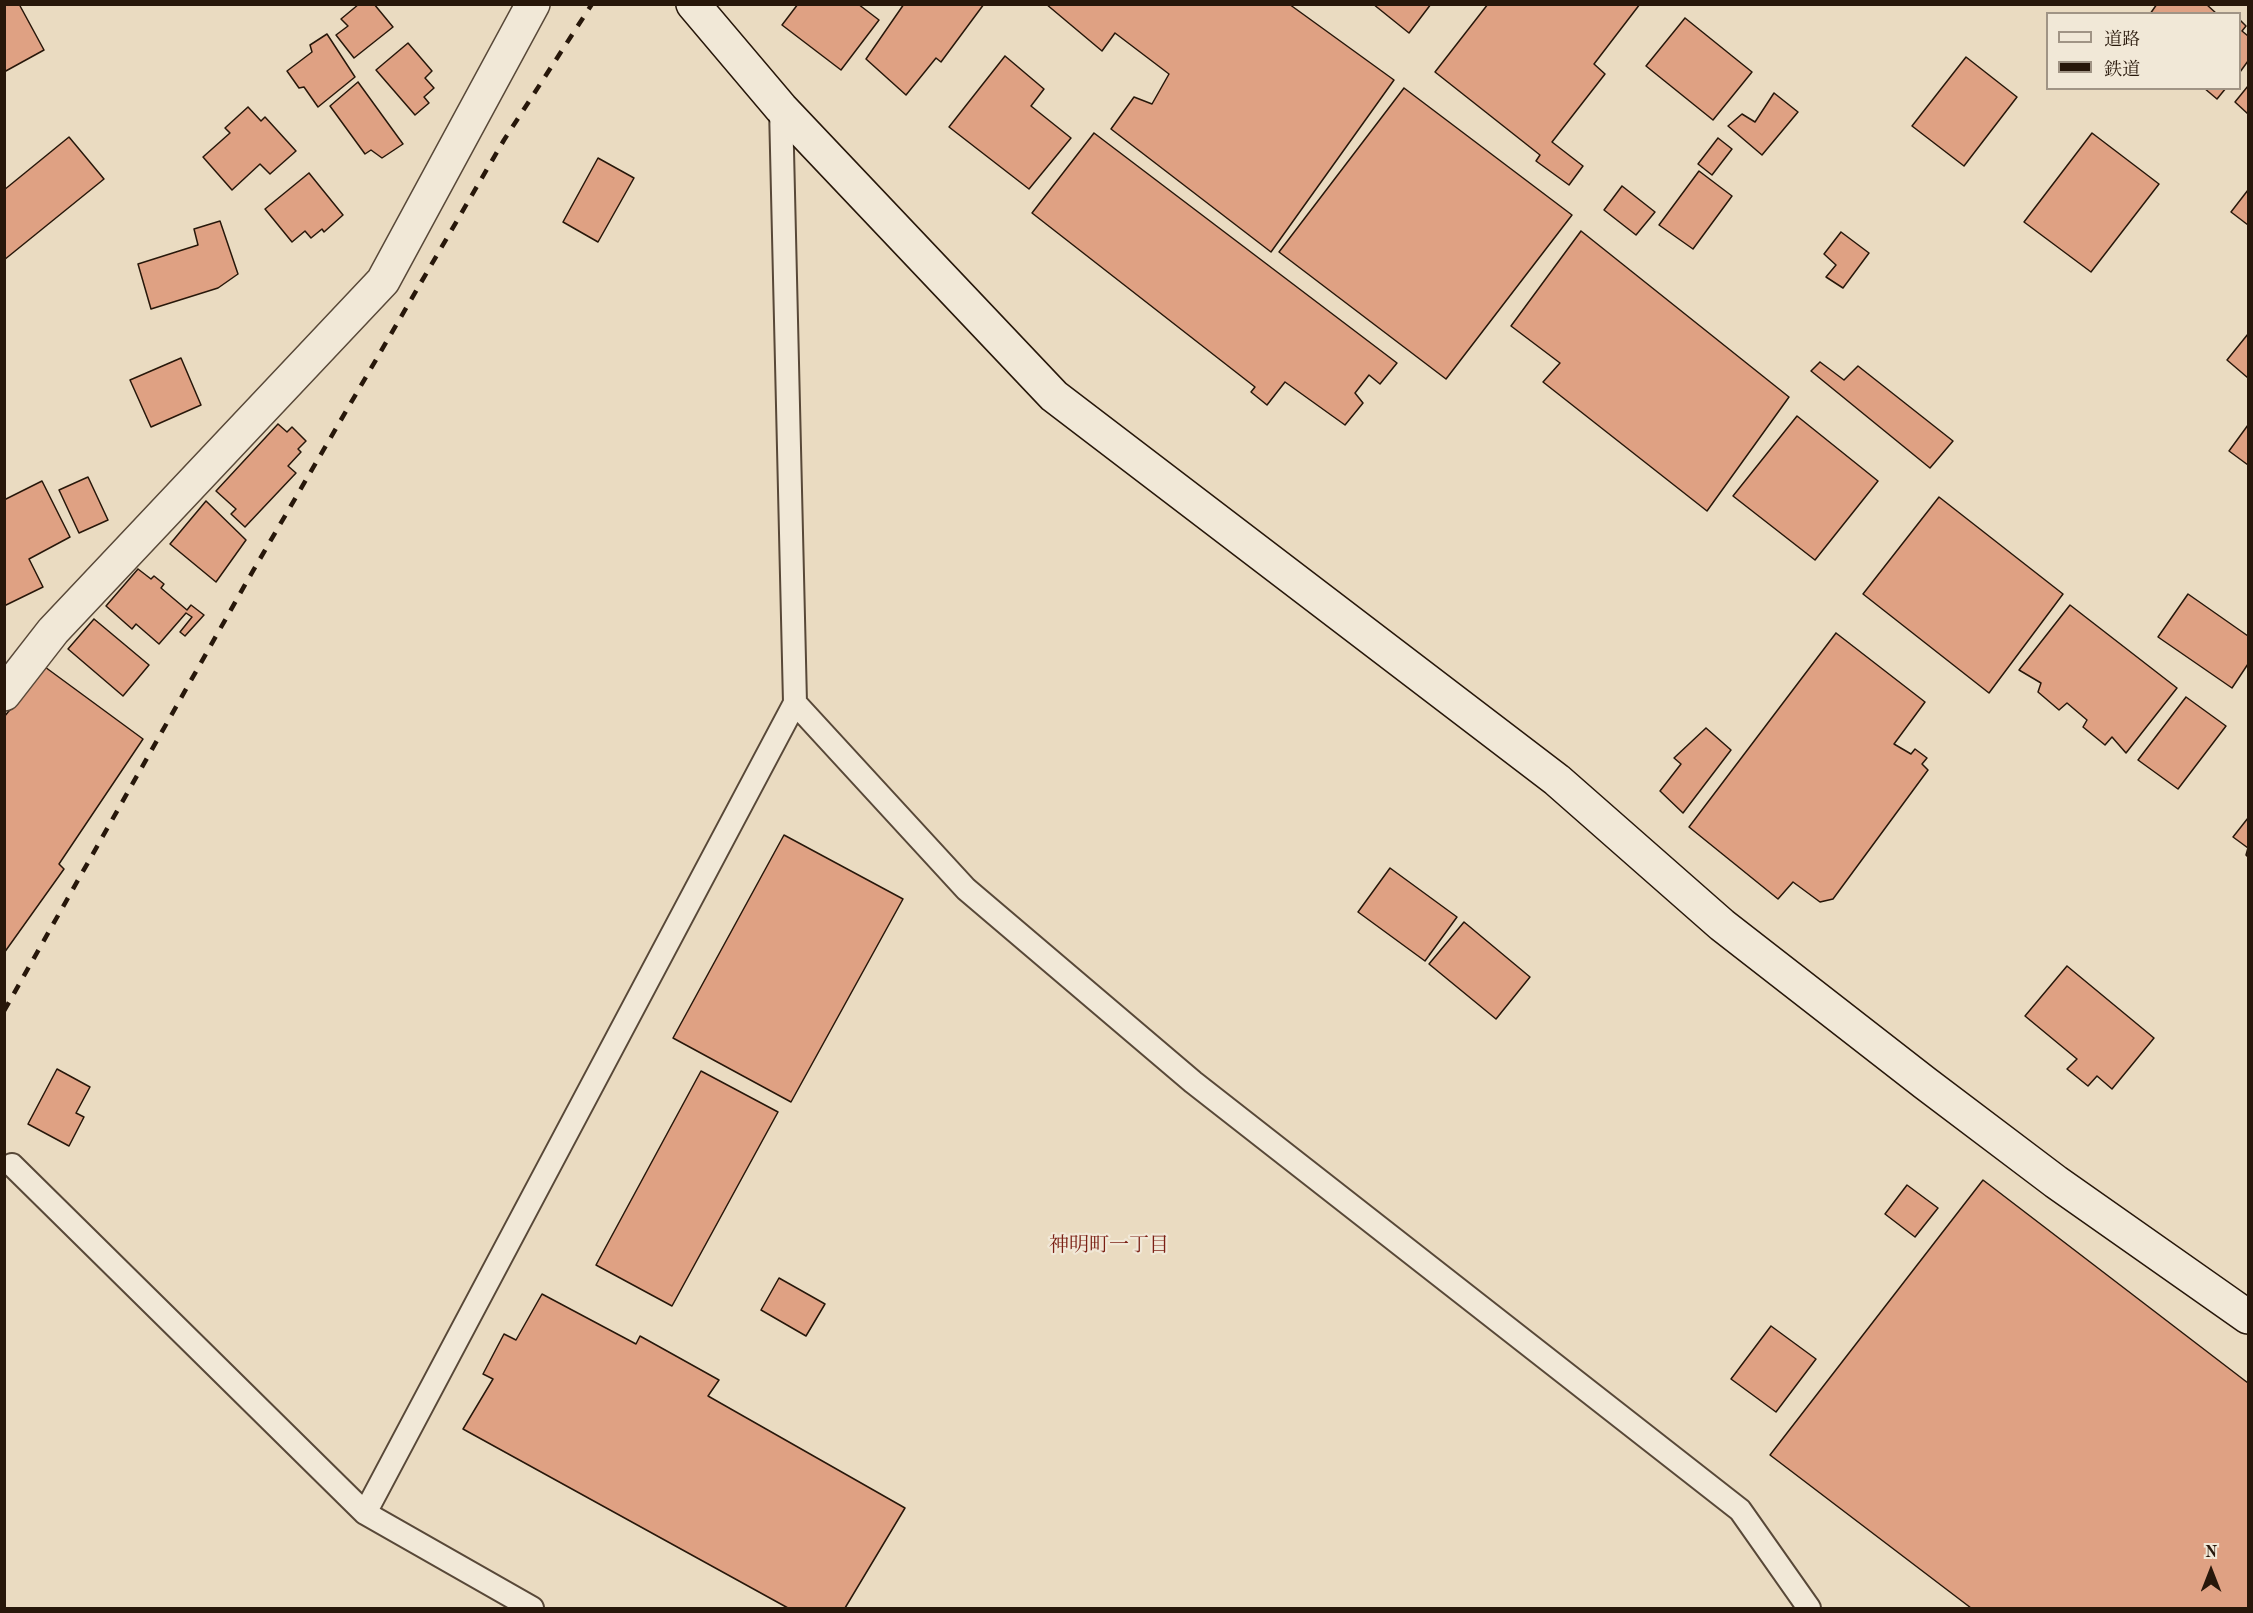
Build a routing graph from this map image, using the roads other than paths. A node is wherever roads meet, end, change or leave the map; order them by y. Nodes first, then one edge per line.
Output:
1 (533, 4) edge
2 (693, 4) edge
3 (781, 108) junction
4 (4, 694) edge
5 (795, 704) junction
6 (12, 1165) dead end
7 (2248, 1317) edge
8 (365, 1513) junction
9 (532, 1608) edge
10 (1809, 1608) edge

1 - 4 street
2 - 3 street
3 - 5 lane
3 - 7 street
5 - 8 lane
5 - 10 lane
6 - 8 lane
8 - 9 lane

